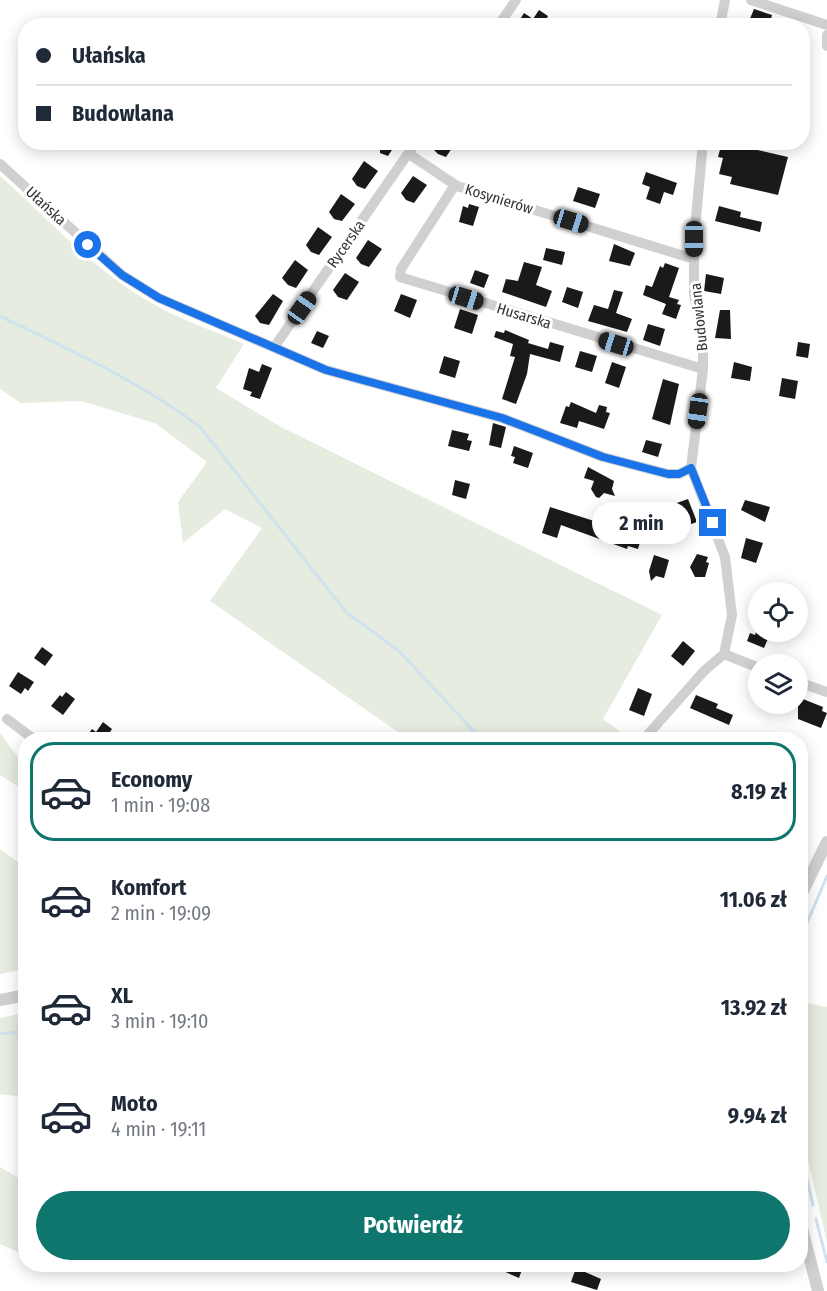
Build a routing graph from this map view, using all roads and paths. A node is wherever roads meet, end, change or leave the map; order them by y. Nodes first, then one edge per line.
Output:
1 (516, 0) edge
2 (725, 0) edge
3 (751, 0) edge
4 (504, 18) edge
5 (722, 18) edge
6 (806, 18) edge
7 (810, 19) edge
8 (827, 25) edge
9 (827, 36) edge
10 (827, 46) edge
11 (411, 150) edge
12 (702, 150) edge
13 (409, 153) junction
14 (0, 164) edge
15 (457, 186) junction
16 (428, 228) joint
17 (694, 259) junction
18 (276, 346) junction
19 (703, 369) junction
20 (691, 468) junction
21 (723, 654) junction
22 (748, 664) edge
23 (808, 685) edge
24 (827, 692) edge
25 (7, 719) dead end
26 (24, 732) edge
27 (651, 732) edge
28 (827, 842) edge
29 (808, 881) edge
30 (18, 997) edge
31 (0, 1000) edge
32 (808, 1252) edge
33 (818, 1291) edge

1 - 4 street
2 - 5 street
3 - 6 street
7 - 8 street
9 - 10 street
11 - 13 street, Rycerska
12 - 17 street, Budowlana
13 - 15 street
13 - 18 street, Rycerska
14 - 18 street, Ułańska
15 - 16 street, Kosynierów
15 - 17 street, Kosynierów
16 - 19 street, Husarska
17 - 19 street, Budowlana
18 - 20 street, Ułańska
19 - 20 street, Budowlana
20 - 21 street, Budowlana
21 - 22 street
21 - 27 street
23 - 24 street
25 - 26 street
28 - 29 street
30 - 31 street
32 - 33 street

